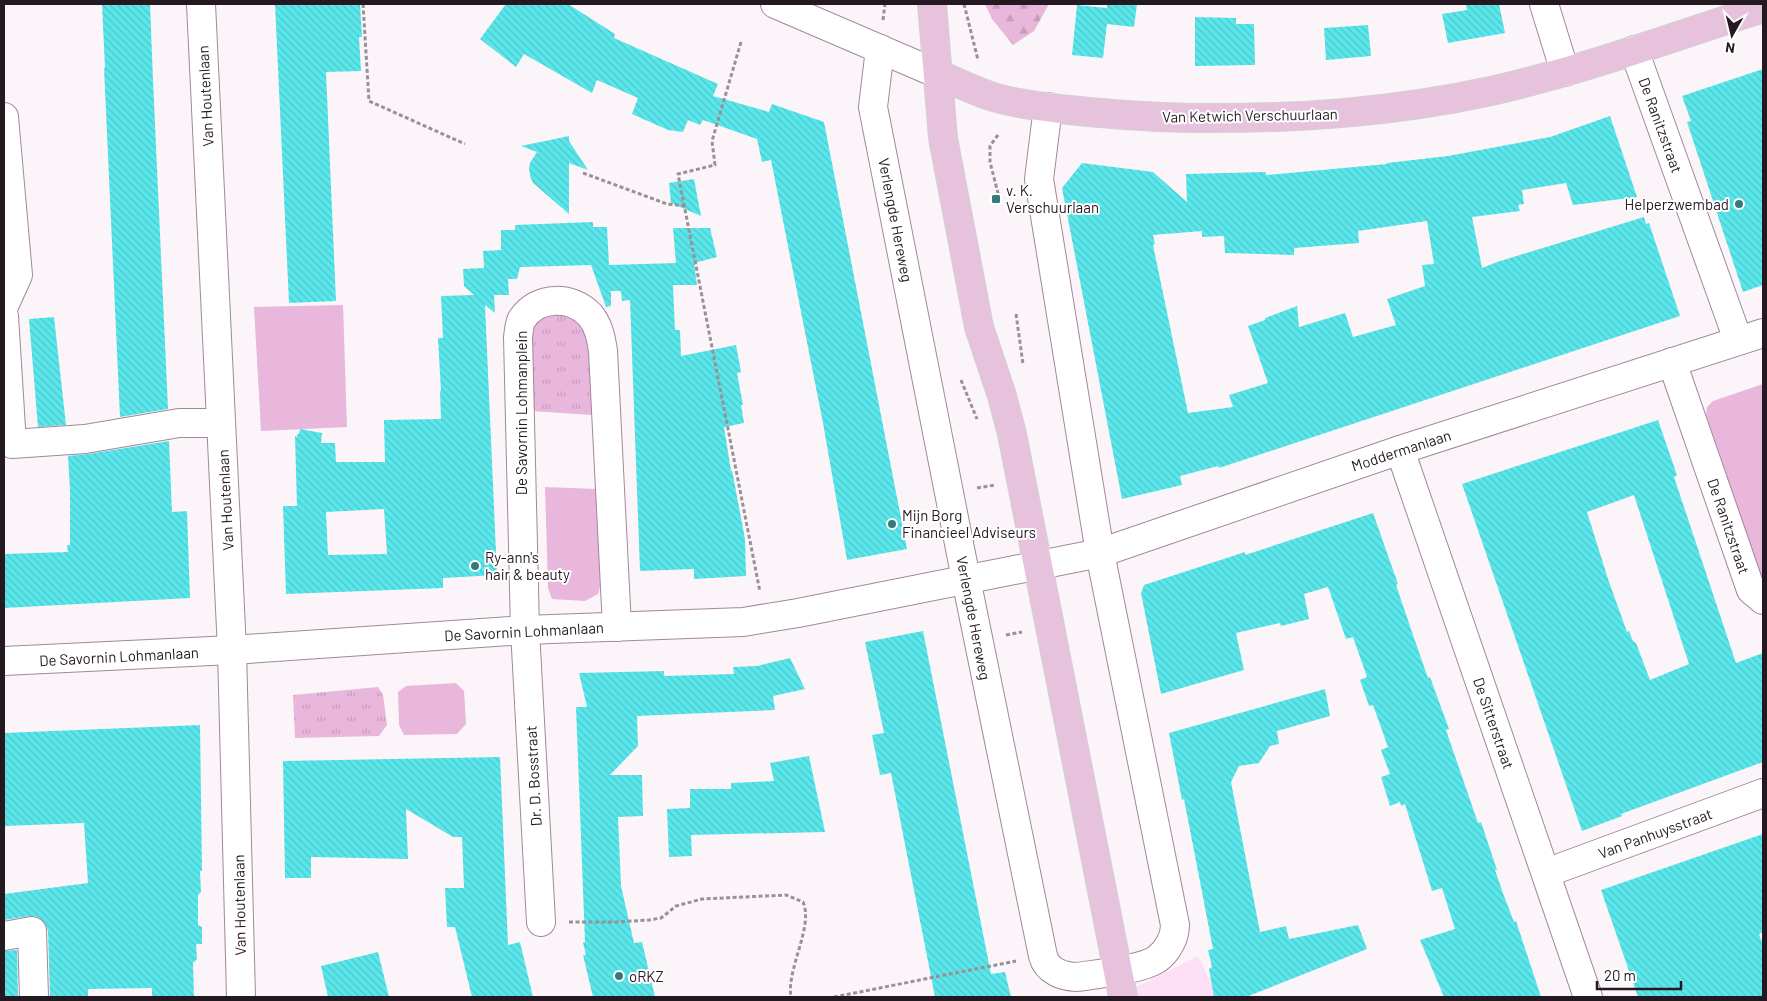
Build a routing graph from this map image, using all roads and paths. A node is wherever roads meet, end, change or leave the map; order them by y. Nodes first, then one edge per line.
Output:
1 (201, 4) edge
2 (363, 4) edge
3 (775, 4) edge
4 (932, 4) edge
5 (1544, 4) edge
6 (1763, 8) edge
7 (741, 42) dead end
8 (880, 48) junction
9 (1634, 50) junction
10 (1565, 72) junction
11 (938, 74) junction
12 (1048, 107) junction
13 (4, 117) edge
14 (998, 135) dead end
15 (465, 144) dead end
16 (583, 173) dead end
17 (1000, 201) dead end
18 (685, 206) junction
19 (4, 306) edge
20 (4, 316) edge
21 (1751, 337) edge
22 (1672, 362) junction
23 (960, 380) dead end
24 (978, 421) dead end
25 (221, 423) junction
26 (1400, 450) junction
27 (992, 476) dead end
28 (994, 485) dead end
29 (1100, 553) junction
30 (1038, 565) junction
31 (966, 579) junction
32 (1763, 600) edge
33 (764, 618) junction
34 (617, 627) junction
35 (525, 630) junction
36 (232, 650) junction
37 (4, 661) edge
38 (1763, 793) edge
39 (1546, 873) junction
40 (541, 922) joint
41 (4, 936) edge
42 (1043, 956) junction
43 (1117, 970) junction
44 (34, 997) edge
45 (241, 997) edge
46 (790, 997) edge
47 (834, 997) edge
48 (1123, 997) edge
49 (1588, 997) edge

1 - 25 street, Van Houtenlaan
2 - 15 path
3 - 8 street
4 - 11 main road
5 - 10 street
6 - 9 main road, Van Ketwich Verschuurlaan
7 - 18 path
8 - 11 street
8 - 31 street, Verlengde Hereweg
9 - 10 main road, Van Ketwich Verschuurlaan
9 - 21 street, De Ranitzstraat
10 - 12 main road, Van Ketwich Verschuurlaan
11 - 12 main road, Van Ketwich Verschuurlaan
11 - 30 main road
12 - 29 street
13 - 19 street
14 - 17 path
16 - 18 path
18 - 33 path
20 - 25 street
21 - 22 street, Moddermanlaan
22 - 26 street, Moddermanlaan
22 - 32 street, De Ranitzstraat
23 - 24 path
25 - 36 street, Van Houtenlaan
26 - 29 street, Moddermanlaan
26 - 39 street, De Sitterstraat
27 - 28 path
29 - 30 street, Moddermanlaan
29 - 43 street
30 - 31 street, De Savornin Lohmanlaan
30 - 43 main road
31 - 33 street, De Savornin Lohmanlaan
31 - 42 street, Verlengde Hereweg
33 - 34 street, De Savornin Lohmanlaan
34 - 35 street, De Savornin Lohmanlaan
34 - 35 street, De Savornin Lohmanplein
35 - 36 street, De Savornin Lohmanlaan
35 - 40 street, Dr. D. Bosstraat
36 - 37 street, De Savornin Lohmanlaan
36 - 45 street, Van Houtenlaan
38 - 39 street, Van Panhuysstraat
39 - 49 street, De Sitterstraat
40 - 46 path
41 - 44 street
42 - 43 street
42 - 47 path
43 - 48 main road

